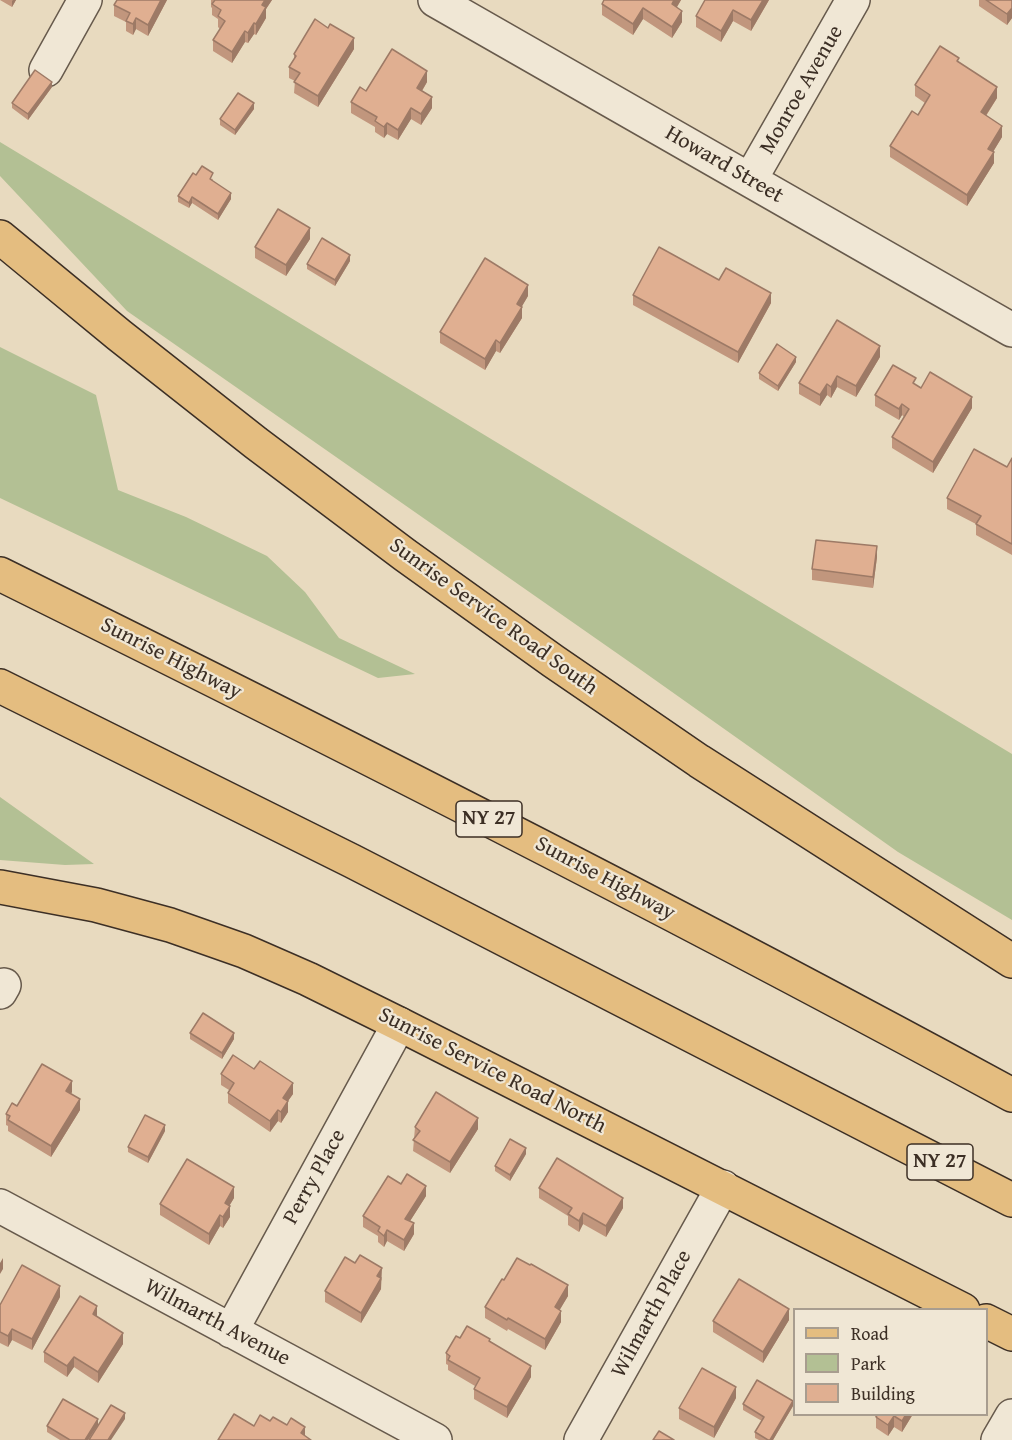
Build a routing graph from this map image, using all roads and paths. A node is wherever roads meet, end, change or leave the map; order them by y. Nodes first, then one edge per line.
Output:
1 (85, 0) edge
2 (435, 0) edge
3 (853, 0) edge
4 (46, 70) dead end
5 (750, 180) junction
6 (0, 237) edge
7 (1012, 330) edge
8 (0, 573) edge
9 (0, 686) edge
10 (0, 887) edge
11 (1012, 961) edge
12 (399, 1024) junction
13 (973, 1074) junction
14 (1012, 1088) edge
15 (1012, 1095) edge
16 (723, 1187) junction
17 (1012, 1200) edge
18 (0, 1206) edge
19 (959, 1308) edge
20 (988, 1322) edge
21 (231, 1331) junction
22 (1012, 1334) edge
23 (1012, 1416) edge
24 (403, 1432) edge
25 (435, 1440) edge
26 (581, 1440) edge
27 (998, 1440) edge

1 - 4 street
2 - 5 street, Howard Street
3 - 5 street, Monroe Avenue
5 - 7 street, Howard Street
6 - 11 main road, Sunrise Service Road South
8 - 13 main road, Sunrise Highway / NY 27
9 - 17 main road, NY 27
10 - 12 main road, Sunrise Service Road North
12 - 16 main road, Sunrise Service Road North
12 - 21 street, Perry Place
13 - 14 main road
13 - 15 main road, Sunrise Highway / NY 27
16 - 19 main road, Sunrise Service Road North
16 - 26 street, Wilmarth Place
18 - 21 street, Wilmarth Avenue
20 - 22 main road
21 - 24 street, Wilmarth Avenue
23 - 27 street
24 - 25 street, Wilmarth Avenue

